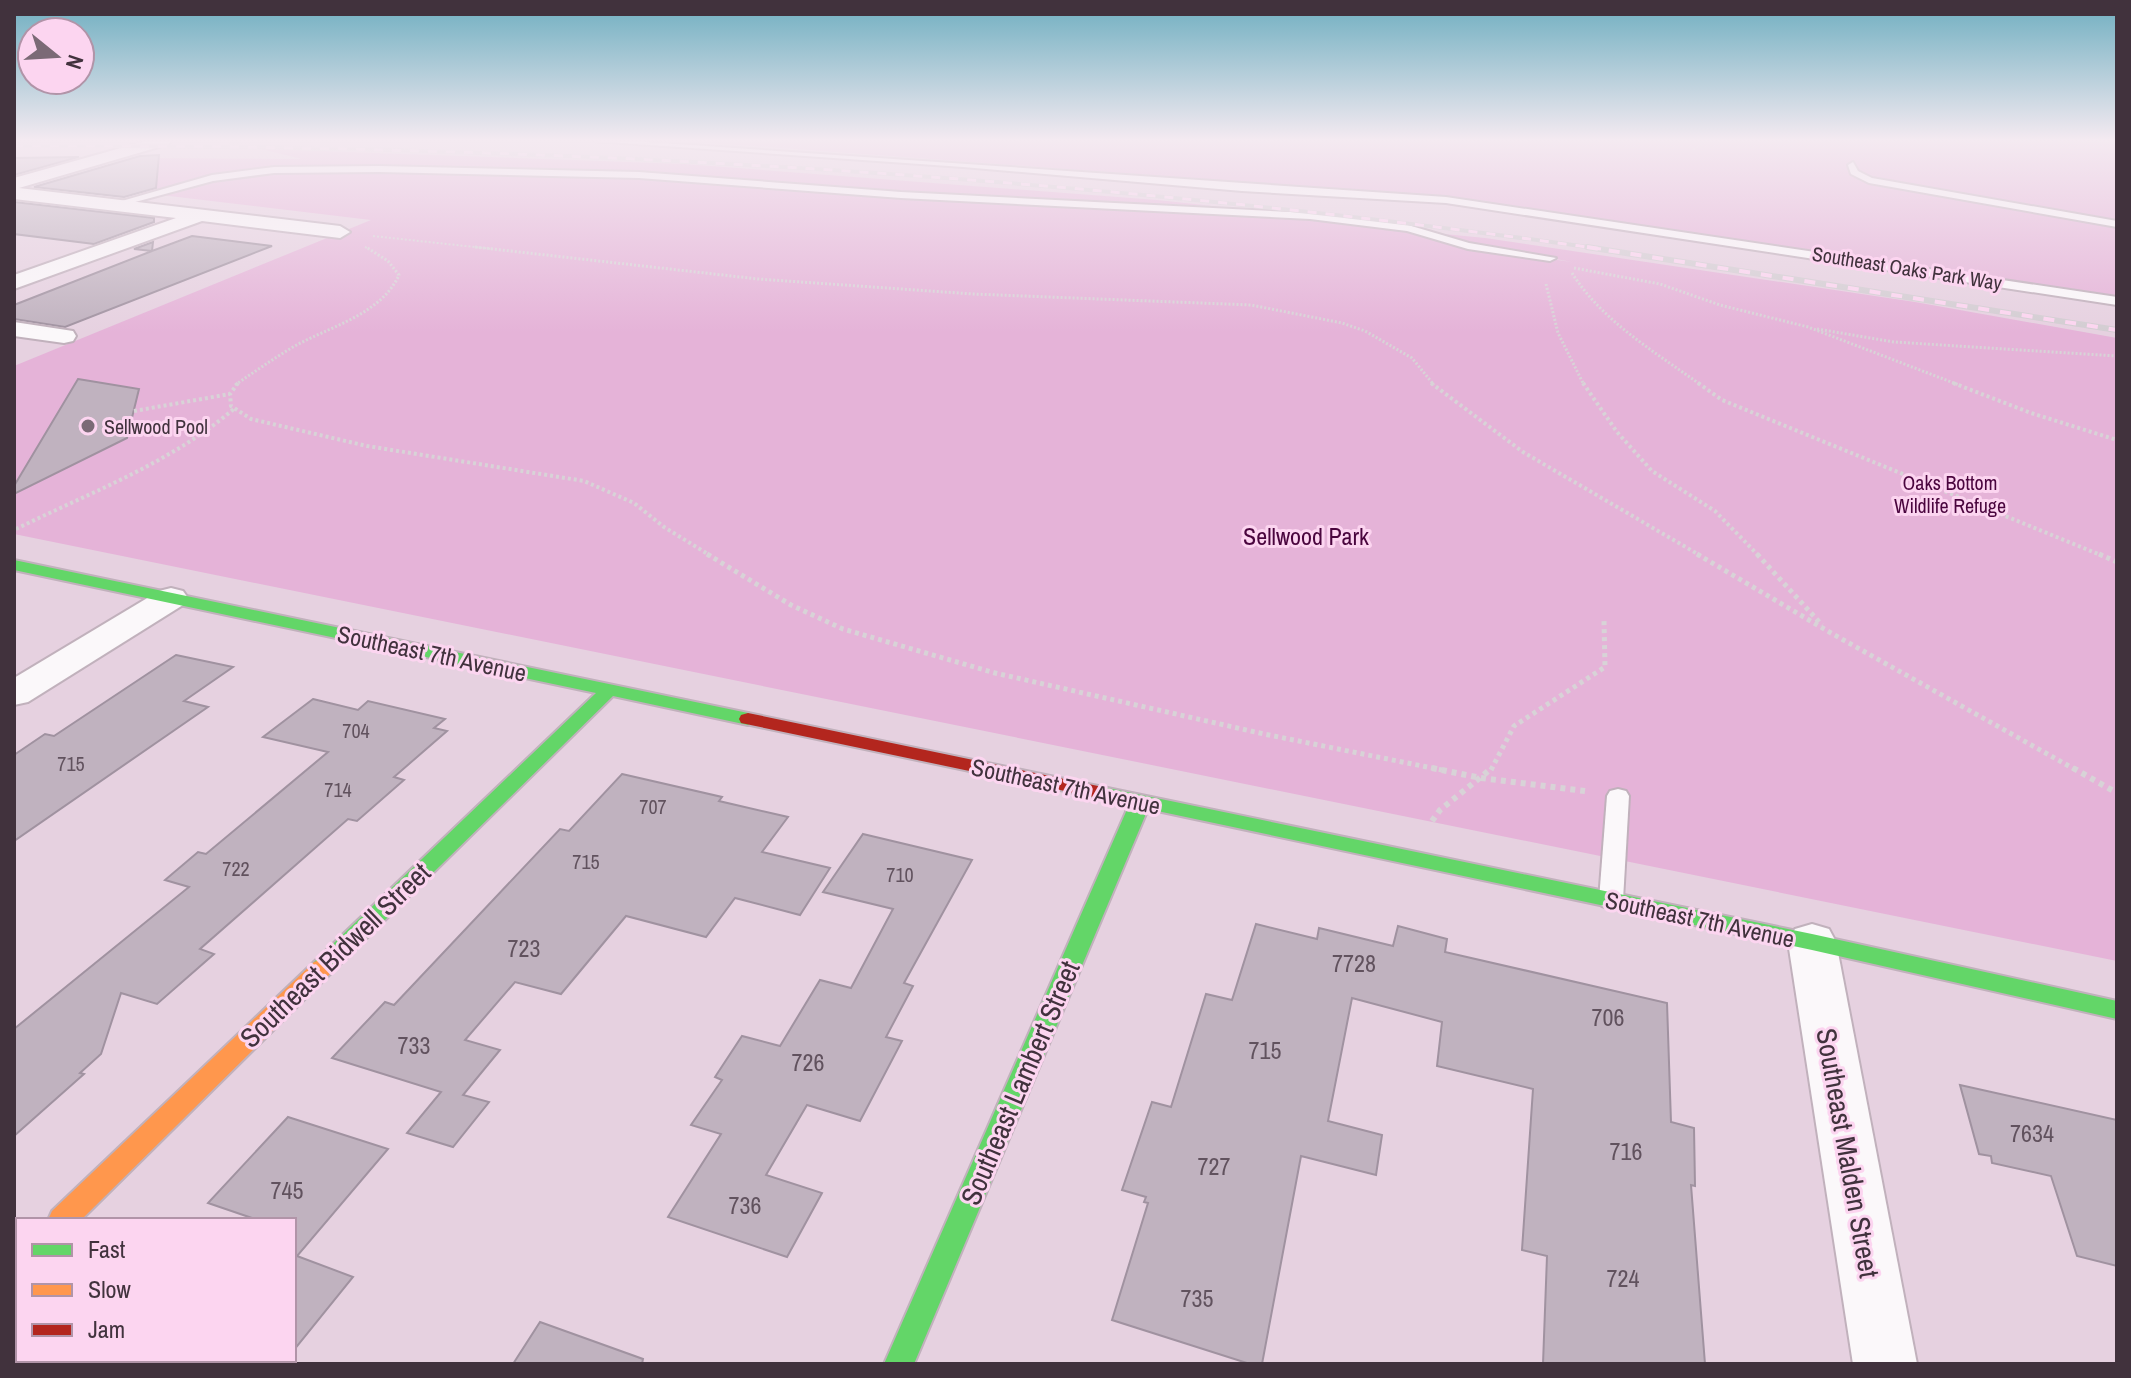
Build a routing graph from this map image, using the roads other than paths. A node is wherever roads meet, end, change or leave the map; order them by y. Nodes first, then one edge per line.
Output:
1 (115, 205) edge
2 (1144, 205) edge
3 (1483, 205) edge
4 (2012, 205) edge
5 (201, 216) junction
6 (2117, 224) edge
7 (340, 232) road end
8 (1550, 258) road end
9 (14, 282) edge
10 (2117, 301) edge
11 (14, 329) edge
12 (64, 336) dead end
13 (14, 565) edge
14 (171, 598) junction
15 (609, 690) junction
16 (14, 694) edge
17 (1618, 796) road end
18 (1141, 801) junction
19 (1611, 900) junction
20 (1812, 942) junction
21 (2117, 1010) edge
22 (64, 1218) edge
23 (899, 1364) edge
24 (1885, 1364) edge

1 - 5 street
2 - 8 lane
3 - 10 lane, Southeast Oaks Park Way
4 - 6 lane
5 - 7 street
5 - 9 street
11 - 12 street
13 - 14 street, Southeast 7th Avenue
14 - 15 street, Southeast 7th Avenue
14 - 16 street
15 - 18 street, Southeast 7th Avenue
15 - 22 street, Southeast Bidwell Street
17 - 19 lane
18 - 19 street, Southeast 7th Avenue
18 - 23 street, Southeast Lambert Street
19 - 20 street, Southeast 7th Avenue
20 - 21 street, Southeast 7th Avenue
20 - 24 street, Southeast Malden Street

